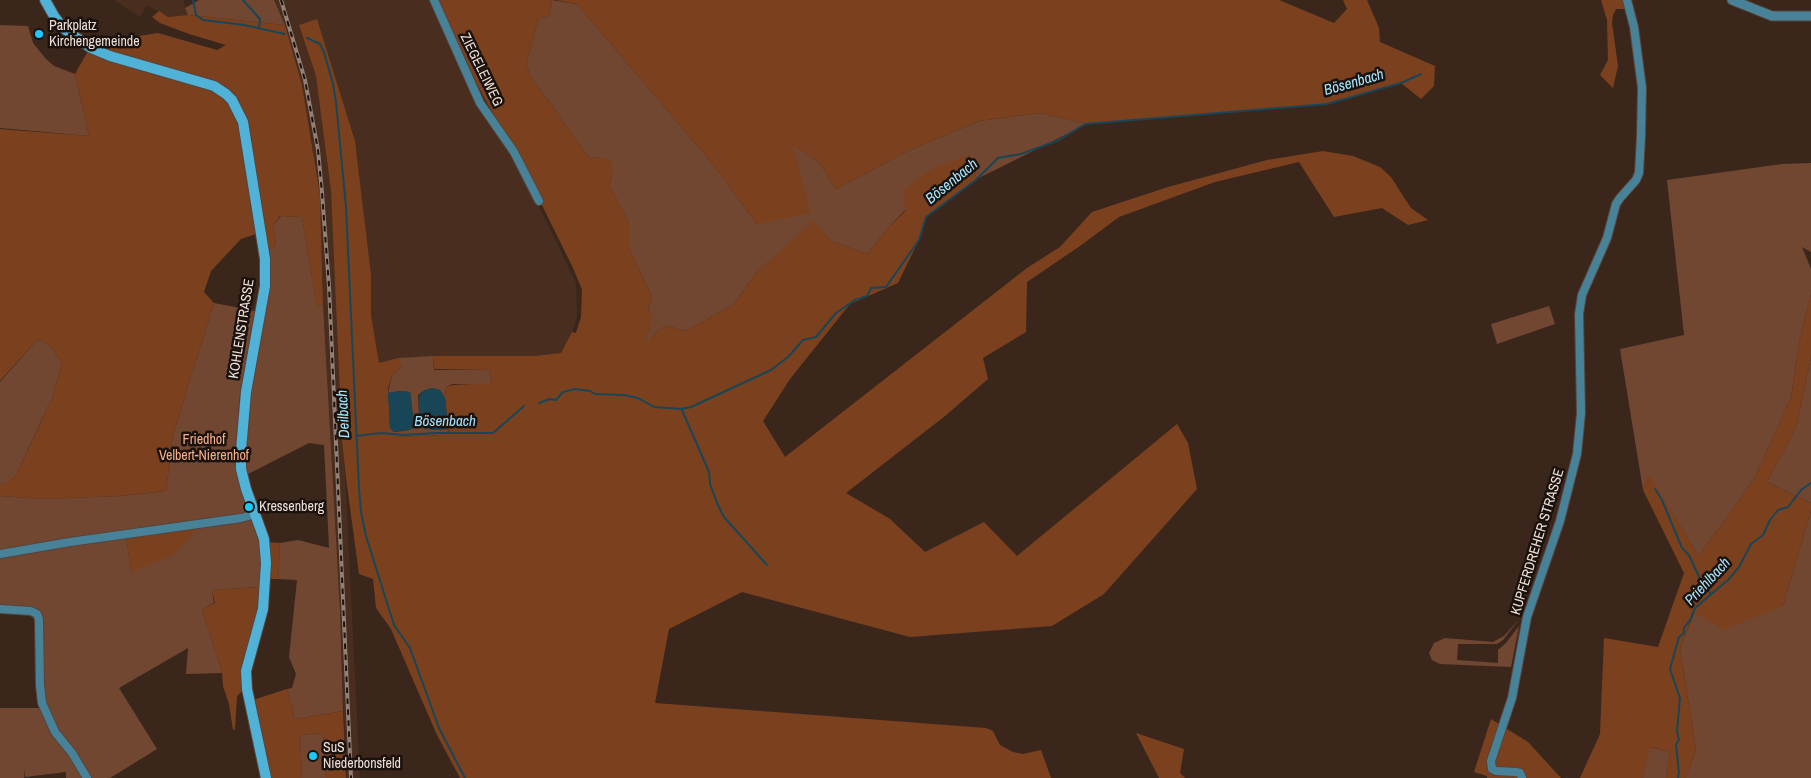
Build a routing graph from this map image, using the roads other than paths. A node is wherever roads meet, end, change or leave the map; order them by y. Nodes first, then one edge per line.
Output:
1 (45, 0) edge
2 (434, 0) edge
3 (1627, 0) edge
4 (1732, 0) edge
5 (1811, 16) edge
6 (539, 201) dead end
7 (256, 514) junction
8 (0, 554) edge
9 (0, 609) edge
10 (87, 778) edge
11 (266, 778) edge
12 (1522, 778) edge

1 - 7 main road, KOHLENSTRASSE
2 - 6 street, ZIEGELEIWEG
3 - 12 street, KUPFERDREHER STRASSE
4 - 5 street
7 - 8 street
7 - 11 main road, KOHLENSTRASSE
9 - 10 street

